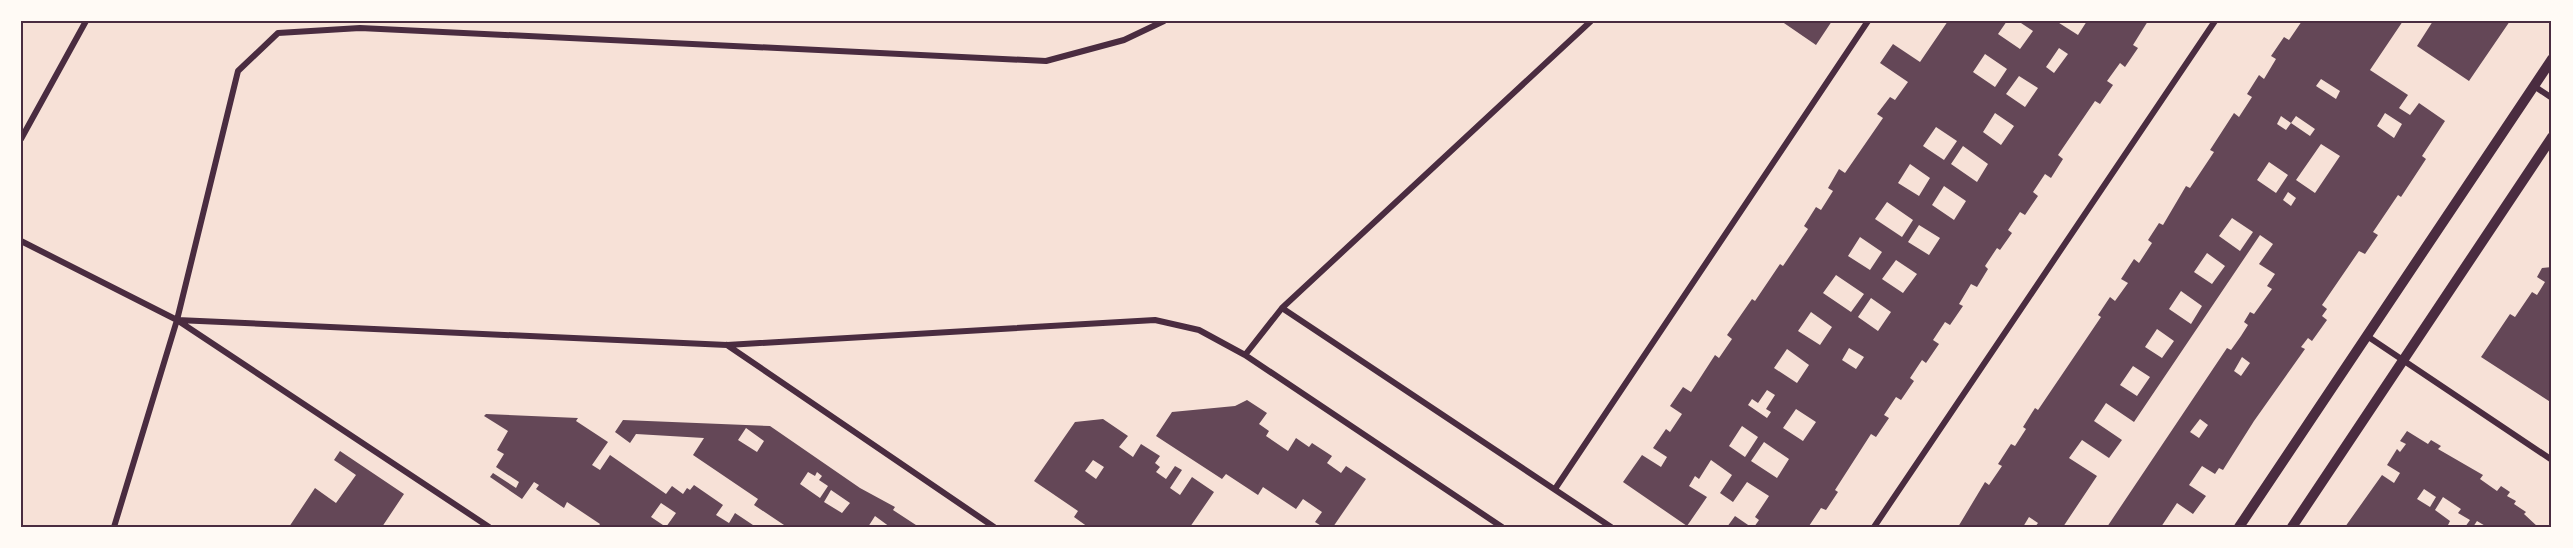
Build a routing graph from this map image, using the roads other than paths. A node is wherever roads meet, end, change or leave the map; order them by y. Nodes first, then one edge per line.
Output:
1 (86, 21) edge
2 (1164, 21) edge
3 (1591, 21) edge
4 (1868, 21) edge
5 (2215, 21) edge
6 (2552, 59) edge
7 (2534, 86) junction
8 (2552, 98) edge
9 (2552, 137) edge
10 (21, 139) edge
11 (21, 241) edge
12 (1282, 308) junction
13 (177, 320) junction
14 (2367, 336) junction
15 (727, 345) junction
16 (1245, 355) junction
17 (2403, 360) junction
18 (2552, 460) edge
19 (1555, 489) junction
20 (114, 527) edge
21 (489, 527) edge
22 (994, 527) edge
23 (1502, 527) edge
24 (1611, 527) edge
25 (1874, 527) edge
26 (2239, 527) edge
27 (2292, 527) edge

1 - 10 street
2 - 13 street
3 - 12 street
4 - 19 street
5 - 25 street
6 - 7 street
7 - 8 street
7 - 14 street
9 - 17 street
11 - 13 street
12 - 16 street
12 - 19 street
13 - 15 street
13 - 20 street
13 - 21 street
14 - 17 street
14 - 26 street
15 - 16 street
15 - 22 street
16 - 23 street
17 - 18 street
17 - 27 street
19 - 24 street

